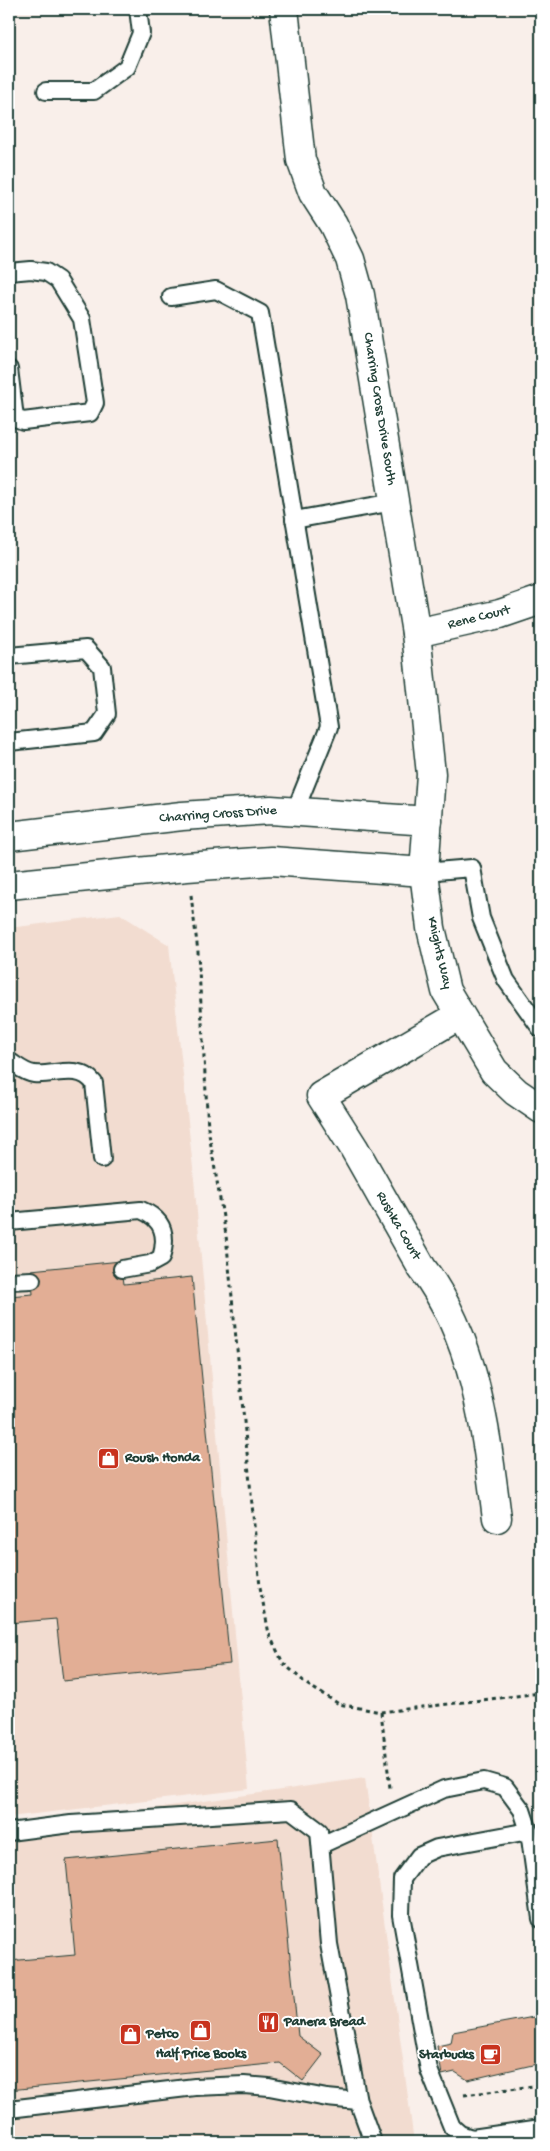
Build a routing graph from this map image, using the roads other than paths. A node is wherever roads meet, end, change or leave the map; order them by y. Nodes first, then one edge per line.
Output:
1 (138, 9) edge
2 (284, 9) edge
3 (46, 91) dead end
4 (9, 272) edge
5 (171, 297) dead end
6 (9, 369) edge
7 (394, 502) junction
8 (294, 520) junction
9 (541, 600) edge
10 (416, 633) junction
11 (9, 656) edge
12 (9, 742) edge
13 (295, 811) junction
14 (428, 821) junction
15 (9, 836) edge
16 (424, 872) junction
17 (9, 885) edge
18 (460, 1014) junction
19 (541, 1029) edge
20 (9, 1059) edge
21 (541, 1109) edge
22 (102, 1160) dead end
23 (9, 1222) edge
24 (122, 1269) dead end
25 (32, 1280) dead end
26 (9, 1282) edge
27 (497, 1518) dead end
28 (9, 1832) edge
29 (529, 1832) junction
30 (321, 1845) junction
31 (541, 1918) edge
32 (358, 2101) junction
33 (9, 2110) edge
34 (541, 2128) edge
35 (373, 2142) edge

1 - 3 lane
2 - 7 street, Charring Cross Drive South
4 - 6 lane
5 - 8 lane
7 - 8 lane
7 - 10 street, Charring Cross Drive South
8 - 13 lane
9 - 10 street, Rene Court
10 - 14 street, Charring Cross Drive South
11 - 12 lane
13 - 14 street, Charring Cross Drive
13 - 15 street, Charring Cross Drive
14 - 16 street, Knights Way
16 - 17 street
16 - 18 street, Knights Way
16 - 19 lane
18 - 21 street, Knights Way
18 - 27 street, Rushka Court
20 - 22 lane
23 - 24 lane
25 - 26 lane
28 - 30 lane
29 - 30 lane
29 - 31 lane
29 - 34 lane
30 - 32 lane
32 - 33 lane
32 - 35 lane

